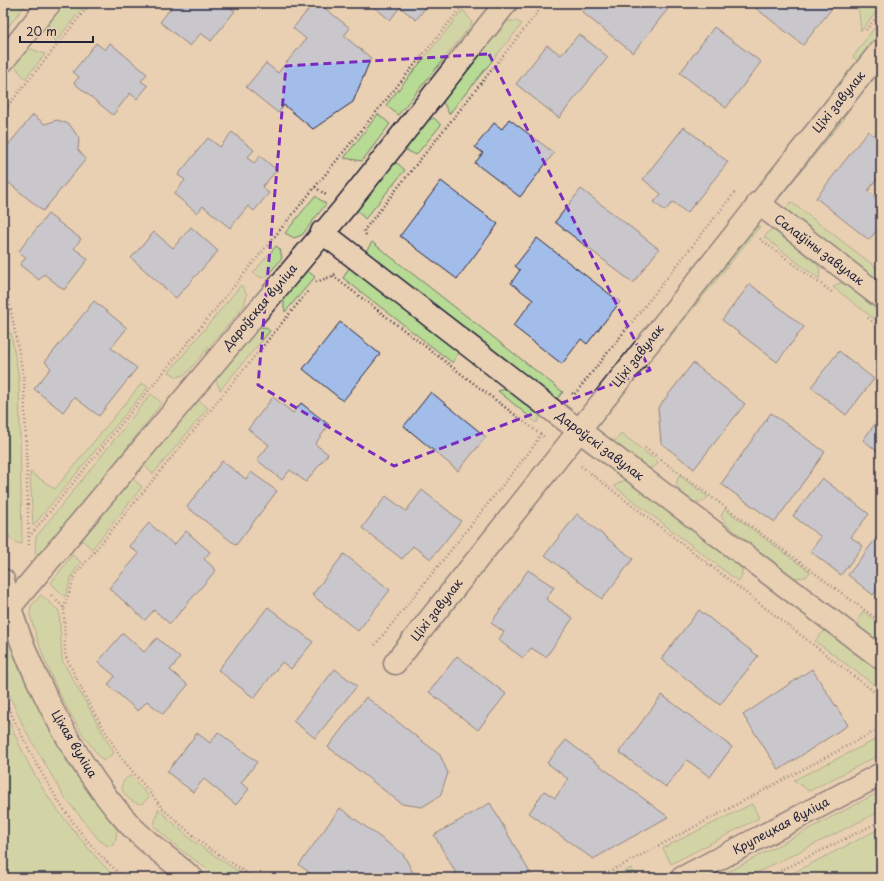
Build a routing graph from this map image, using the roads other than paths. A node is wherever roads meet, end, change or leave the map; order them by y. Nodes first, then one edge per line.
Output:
1 (50, 3) edge
2 (506, 3) edge
3 (881, 50) edge
4 (3, 61) edge
5 (758, 203) junction
6 (322, 232) junction
7 (881, 297) edge
8 (579, 430) junction
9 (3, 580) edge
10 (9, 608) junction
11 (881, 658) edge
12 (395, 663) dead end
13 (881, 774) edge
14 (192, 878) edge
15 (682, 878) edge

1 - 4 street
2 - 6 street, Дароўская вуліца
3 - 5 street, Ціхі завулак
5 - 7 street, Салаўіны завулак
5 - 8 street, Ціхі завулак
6 - 8 street, Дароўскі завулак
6 - 10 street, Дароўская вуліца
8 - 11 street, Дароўскі завулак
8 - 12 street, Ціхі завулак
9 - 10 street, Ціхая вуліца
10 - 14 street, Ціхая вуліца
13 - 15 street, Крупецкая вуліца

